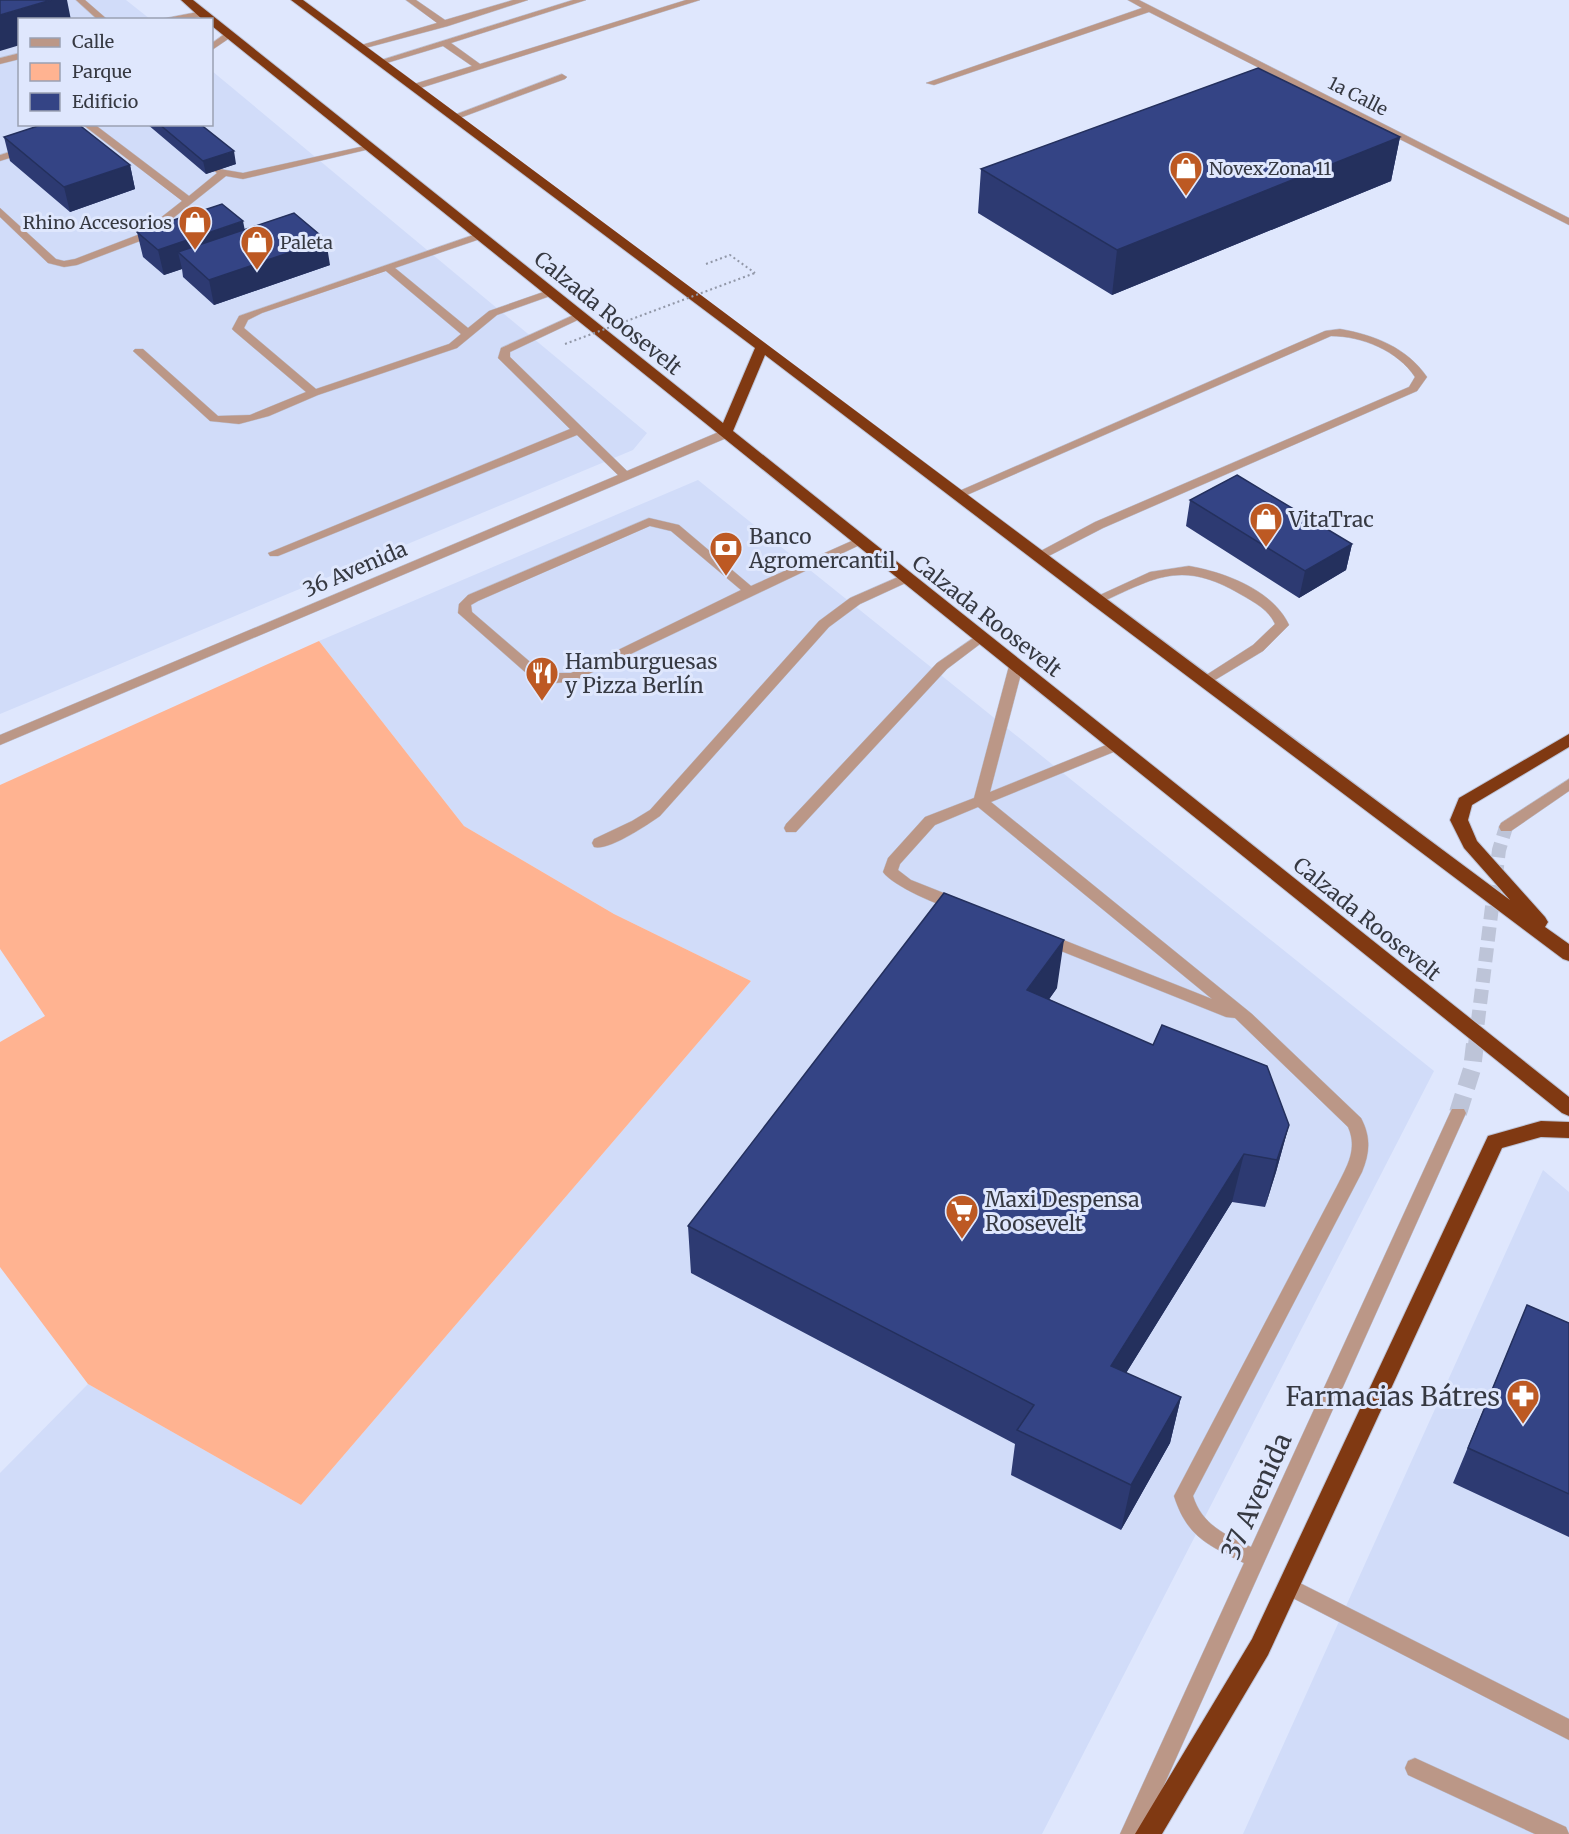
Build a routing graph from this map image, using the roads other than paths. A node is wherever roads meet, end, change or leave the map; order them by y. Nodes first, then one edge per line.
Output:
1 (80, 0) edge
2 (186, 0) edge
3 (296, 0) edge
4 (410, 0) edge
5 (523, 0) edge
6 (582, 0) edge
7 (695, 0) edge
8 (1132, 0) edge
9 (1149, 9) junction
10 (102, 18) edge
11 (208, 18) edge
12 (213, 22) edge
13 (445, 24) junction
14 (229, 35) junction
15 (444, 43) junction
16 (213, 46) edge
17 (361, 48) junction
18 (18, 56) edge
19 (0, 61) edge
20 (380, 62) junction
21 (479, 67) junction
22 (562, 77) dead end
23 (931, 82) dead end
24 (414, 87) junction
25 (454, 117) junction
26 (83, 126) edge
27 (34, 148) edge
28 (369, 148) junction
29 (0, 158) edge
30 (189, 201) junction
31 (0, 211) edge
32 (1569, 222) edge
33 (479, 236) junction
34 (387, 267) junction
35 (549, 292) junction
36 (578, 316) junction
37 (468, 334) junction
38 (762, 347) junction
39 (139, 351) dead end
40 (314, 393) junction
41 (578, 430) junction
42 (725, 434) junction
43 (626, 476) junction
44 (956, 495) junction
45 (860, 542) junction
46 (274, 553) dead end
47 (1039, 557) junction
48 (905, 578) junction
49 (750, 591) junction
50 (1095, 600) junction
51 (979, 638) junction
52 (1016, 666) junction
53 (1205, 682) junction
54 (0, 740) edge
55 (1569, 740) edge
56 (1116, 746) junction
57 (1569, 784) edge
58 (980, 801) junction
59 (1506, 827) tunnel mouth
60 (791, 828) dead end
61 (599, 843) dead end
62 (972, 910) edge
63 (1027, 932) edge
64 (1565, 951) edge
65 (1246, 1018) junction
66 (1569, 1108) edge
67 (1458, 1113) tunnel mouth
68 (1569, 1130) edge
69 (1255, 1558) junction
70 (1288, 1586) junction
71 (1569, 1730) edge
72 (1415, 1768) dead end
73 (1131, 1834) edge
74 (1148, 1834) edge
75 (1559, 1834) edge

1 - 10 street
2 - 11 highway, Calzada Roosevelt
3 - 17 highway
4 - 13 street
5 - 13 street
6 - 15 street
7 - 21 street
8 - 9 street, 1a Calle
9 - 23 street
9 - 32 street, 1a Calle
12 - 14 highway, Calzada Roosevelt
13 - 17 street
14 - 16 street
14 - 28 highway, Calzada Roosevelt
15 - 20 street
15 - 21 street
17 - 20 highway
18 - 19 street
20 - 24 highway
21 - 24 street
22 - 25 street
24 - 25 highway
25 - 38 highway
26 - 30 street
27 - 29 street
28 - 30 street
28 - 33 highway, Calzada Roosevelt
30 - 31 street
33 - 34 street
33 - 35 highway, Calzada Roosevelt
34 - 37 street
34 - 40 street
35 - 36 highway, Calzada Roosevelt
35 - 37 street
36 - 41 street
36 - 42 highway, Calzada Roosevelt
37 - 40 street
38 - 42 highway
38 - 44 highway
39 - 40 street
41 - 43 street
41 - 46 street
42 - 43 street, 36 Avenida
42 - 45 highway, Calzada Roosevelt
43 - 54 street, 36 Avenida
44 - 47 highway
44 - 47 street
45 - 48 highway, Calzada Roosevelt
45 - 49 street
47 - 50 highway
48 - 51 highway, Calzada Roosevelt
48 - 61 street
49 - 49 street
50 - 53 highway
50 - 53 street
51 - 52 highway, Calzada Roosevelt
51 - 60 street
52 - 56 highway, Calzada Roosevelt
52 - 58 street
53 - 64 highway
55 - 64 highway
56 - 58 street
56 - 66 highway, Calzada Roosevelt
57 - 59 street
58 - 62 street
58 - 65 street
63 - 65 street
65 - 69 street
67 - 69 street, 37 Avenida
68 - 70 highway
69 - 73 street, 37 Avenida
70 - 71 street
70 - 74 highway
72 - 75 street

